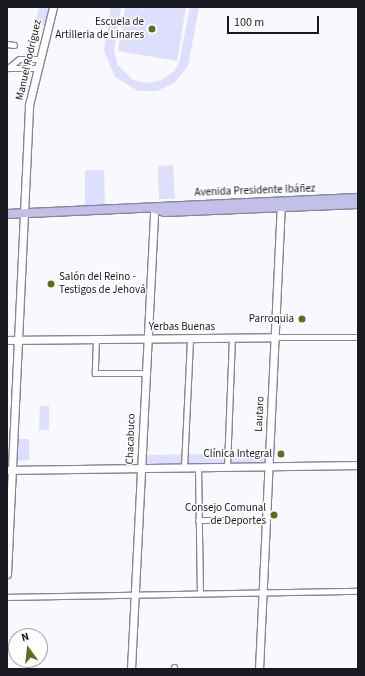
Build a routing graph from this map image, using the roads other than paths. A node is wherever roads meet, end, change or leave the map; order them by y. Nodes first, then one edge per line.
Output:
1 (53, 7) edge
2 (7, 44) edge
3 (14, 45) dead end
4 (40, 58) junction
5 (8, 68) edge
6 (37, 68) junction
7 (358, 198) edge
8 (358, 204) edge
9 (280, 205) junction
10 (154, 209) junction
11 (7, 214) edge
12 (23, 215) junction
13 (275, 337) junction
14 (358, 337) edge
15 (96, 338) junction
16 (146, 338) junction
17 (190, 338) junction
18 (232, 338) junction
19 (7, 340) edge
20 (18, 340) junction
21 (144, 373) junction
22 (358, 465) edge
23 (268, 466) junction
24 (184, 467) junction
25 (198, 467) junction
26 (227, 467) junction
27 (141, 468) junction
28 (9, 470) edge
29 (198, 520) junction
30 (265, 520) junction
31 (7, 574) edge
32 (358, 591) edge
33 (263, 592) junction
34 (200, 593) junction
35 (135, 595) junction
36 (7, 597) edge
37 (131, 669) edge
38 (259, 669) edge

1 - 4 street, Manuel Rodríguez
2 - 3 street
4 - 5 street
4 - 6 street, Manuel Rodríguez
5 - 6 street
6 - 12 street, Manuel Rodríguez
7 - 9 main road, Avenida Presidente Ibáñez
8 - 9 main road, Avenida Presidente Ibáñez
9 - 10 main road, Avenida Presidente Ibáñez
9 - 13 street, Lautaro
10 - 12 main road, Avenida Presidente Ibáñez
10 - 16 street, Chacabuco
11 - 12 main road, Avenida Presidente Ibáñez
12 - 20 street, Manuel Rodríguez
13 - 14 street, Yerbas Buenas
13 - 18 street, Yerbas Buenas
13 - 23 street, Lautaro
15 - 16 street, Yerbas Buenas
15 - 20 street, Yerbas Buenas
15 - 21 street
16 - 17 street, Yerbas Buenas
16 - 21 street, Chacabuco
17 - 18 street, Yerbas Buenas
17 - 24 street
18 - 26 street
19 - 20 street, Yerbas Buenas
20 - 28 street, Manuel Rodríguez
21 - 27 street, Chacabuco
22 - 23 street
23 - 26 street
23 - 30 street, Lautaro
24 - 25 street
24 - 27 street
25 - 26 street
25 - 29 street
27 - 28 street
27 - 35 street, Chacabuco
28 - 31 street, Manuel Rodríguez
29 - 30 street
29 - 34 street
30 - 33 street, Lautaro
32 - 33 street
33 - 34 street
33 - 38 street, Lautaro
34 - 35 street
35 - 36 street
35 - 37 street, Chacabuco

